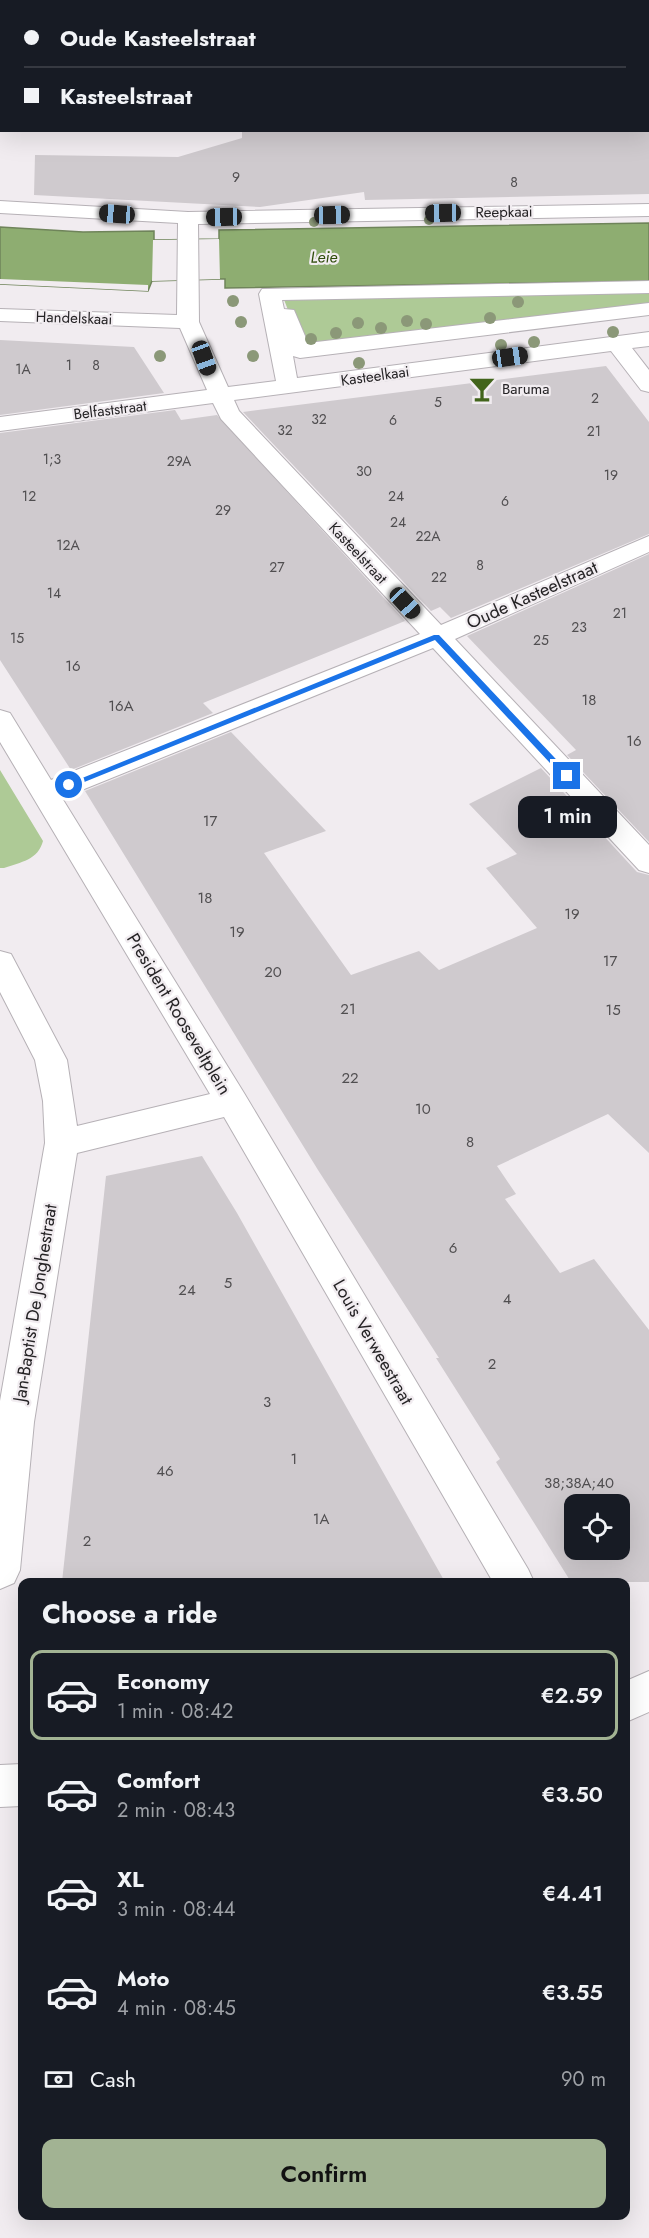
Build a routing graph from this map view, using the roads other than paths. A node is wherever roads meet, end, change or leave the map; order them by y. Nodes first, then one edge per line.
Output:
1 (0, 207) edge
2 (649, 210) edge
3 (188, 218) junction
4 (649, 287) edge
5 (278, 293) junction
6 (649, 309) edge
7 (0, 315) edge
8 (649, 321) edge
9 (188, 322) junction
10 (649, 339) edge
11 (457, 341) junction
12 (617, 343) junction
13 (286, 378) dead end
14 (649, 385) edge
15 (220, 396) junction
16 (0, 424) edge
17 (649, 543) edge
18 (437, 637) junction
19 (3, 729) edge
20 (47, 793) junction
21 (649, 863) edge
22 (0, 962) edge
23 (232, 1102) junction
24 (62, 1143) junction
25 (0, 1570) edge
26 (512, 1578) edge
27 (649, 1691) edge
28 (630, 1700) edge
29 (18, 1785) edge
30 (0, 1786) edge

1 - 3 street, Reepkaai
2 - 3 street, Reepkaai
3 - 9 street
4 - 5 street
5 - 11 street
5 - 13 street
6 - 11 street
7 - 9 street, Handelskaai
8 - 11 street
9 - 15 street
10 - 12 street, Kasteelkaai
12 - 14 street
12 - 15 street, Kasteelkaai
15 - 16 street, Belfaststraat
15 - 18 street, Kasteelstraat
17 - 18 street, Oude Kasteelstraat
18 - 20 street, Oude Kasteelstraat
18 - 21 street, Kasteelstraat
19 - 20 street, President Rooseveltplein
20 - 23 street, President Rooseveltplein
22 - 24 street
23 - 24 street, President Rooseveltplein
23 - 26 street, Louis Verweestraat
24 - 25 street, Jan-Baptist De Jonghestraat
27 - 28 street
29 - 30 street

